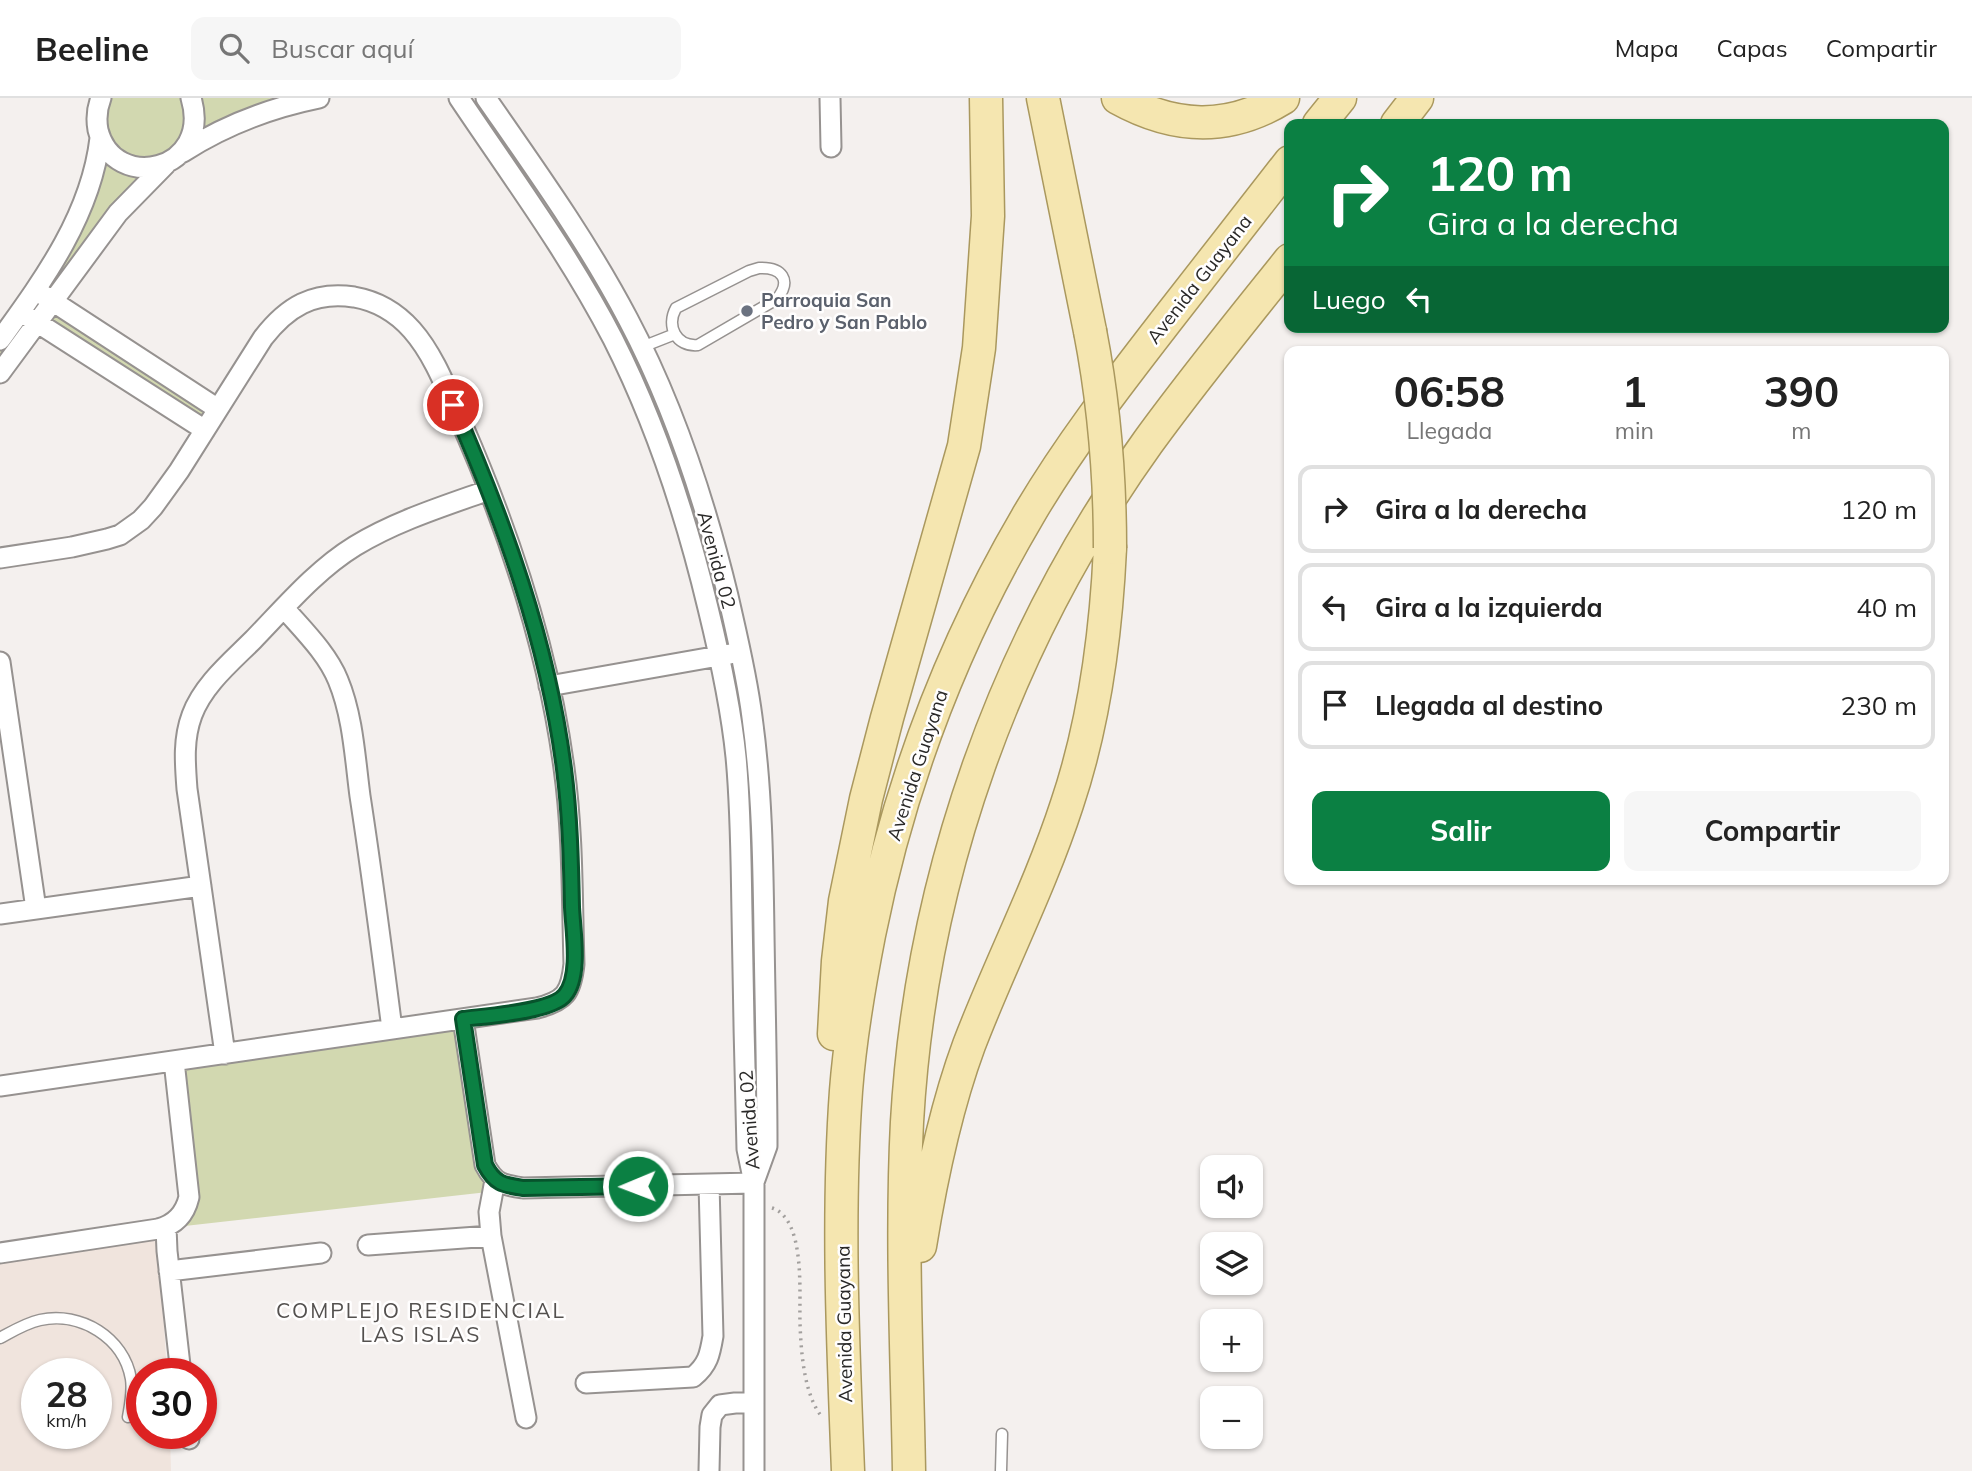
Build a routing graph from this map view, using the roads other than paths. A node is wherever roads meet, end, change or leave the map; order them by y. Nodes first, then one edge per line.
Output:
1 (90, 98) edge
2 (101, 98) edge
3 (191, 98) edge
4 (319, 98) edge
5 (459, 98) edge
6 (486, 98) edge
7 (831, 98) edge
8 (986, 98) edge
9 (1043, 98) edge
10 (1118, 98) edge
11 (1283, 98) edge
12 (1340, 98) edge
13 (1417, 98) edge
14 (1324, 119) edge
15 (1401, 119) edge
16 (98, 130) junction
17 (831, 147) dead end
18 (172, 159) junction
19 (1284, 170) edge
20 (548, 188) junction
21 (528, 200) junction
22 (1284, 268) edge
23 (44, 296) junction
24 (20, 312) junction
25 (38, 323) junction
26 (675, 334) junction
27 (0, 340) edge
28 (642, 347) junction
29 (0, 373) edge
30 (218, 409) junction
31 (205, 430) junction
32 (489, 489) junction
33 (0, 558) edge
34 (284, 608) junction
35 (740, 652) junction
36 (719, 656) junction
37 (0, 662) edge
38 (549, 686) junction
39 (201, 886) junction
40 (36, 909) junction
41 (0, 914) edge
42 (463, 1019) junction
43 (392, 1029) junction
44 (225, 1054) junction
45 (174, 1061) junction
46 (0, 1086) edge
47 (842, 1178) junction
48 (495, 1180) junction
49 (754, 1183) junction
50 (709, 1184) junction
51 (166, 1227) junction
52 (491, 1236) junction
53 (368, 1245) dead end
54 (0, 1253) edge
55 (321, 1253) dead end
56 (169, 1271) junction
57 (906, 1326) junction
58 (0, 1338) edge
59 (179, 1358) edge
60 (126, 1362) edge
61 (586, 1383) dead end
62 (754, 1404) junction
63 (526, 1418) dead end
64 (1002, 1434) dead end
65 (709, 1471) edge
66 (754, 1471) edge
67 (848, 1471) edge
68 (909, 1471) edge
69 (1001, 1471) edge

1 - 16 street
2 - 16 street
3 - 18 street
4 - 18 street
5 - 21 street, Avenida 02
6 - 20 street, Avenida 02
7 - 17 street
8 - 47 main road
9 - 57 main road, bridge
10 - 11 main road
12 - 14 main road
13 - 15 main road
16 - 18 street
16 - 23 street
18 - 23 street
19 - 47 main road, Avenida Guayana
20 - 21 street
20 - 28 street, Avenida 02
21 - 36 street, Avenida 02
22 - 57 main road
23 - 24 street
23 - 25 street
23 - 30 street
24 - 25 street
24 - 27 street
25 - 29 street
25 - 31 street
26 - 26 lane
26 - 28 lane
28 - 35 street, Avenida 02
30 - 31 street
30 - 32 street
31 - 33 street
32 - 34 street
32 - 38 street
34 - 39 street
34 - 43 street
35 - 36 street
35 - 49 street, Avenida 02
36 - 38 street
36 - 49 street, Avenida 02
37 - 40 street
38 - 42 street
39 - 40 street
39 - 44 street
40 - 41 street
42 - 43 street
42 - 48 street
43 - 44 street
44 - 45 street
45 - 46 street
45 - 51 street
47 - 67 main road, Avenida Guayana
48 - 50 street
48 - 52 street
49 - 50 street
49 - 62 street
50 - 61 street
51 - 54 street
51 - 56 street
52 - 53 street
52 - 63 street
55 - 56 street
56 - 59 street
57 - 68 main road
58 - 60 lane
62 - 65 street
62 - 66 street
64 - 69 lane

